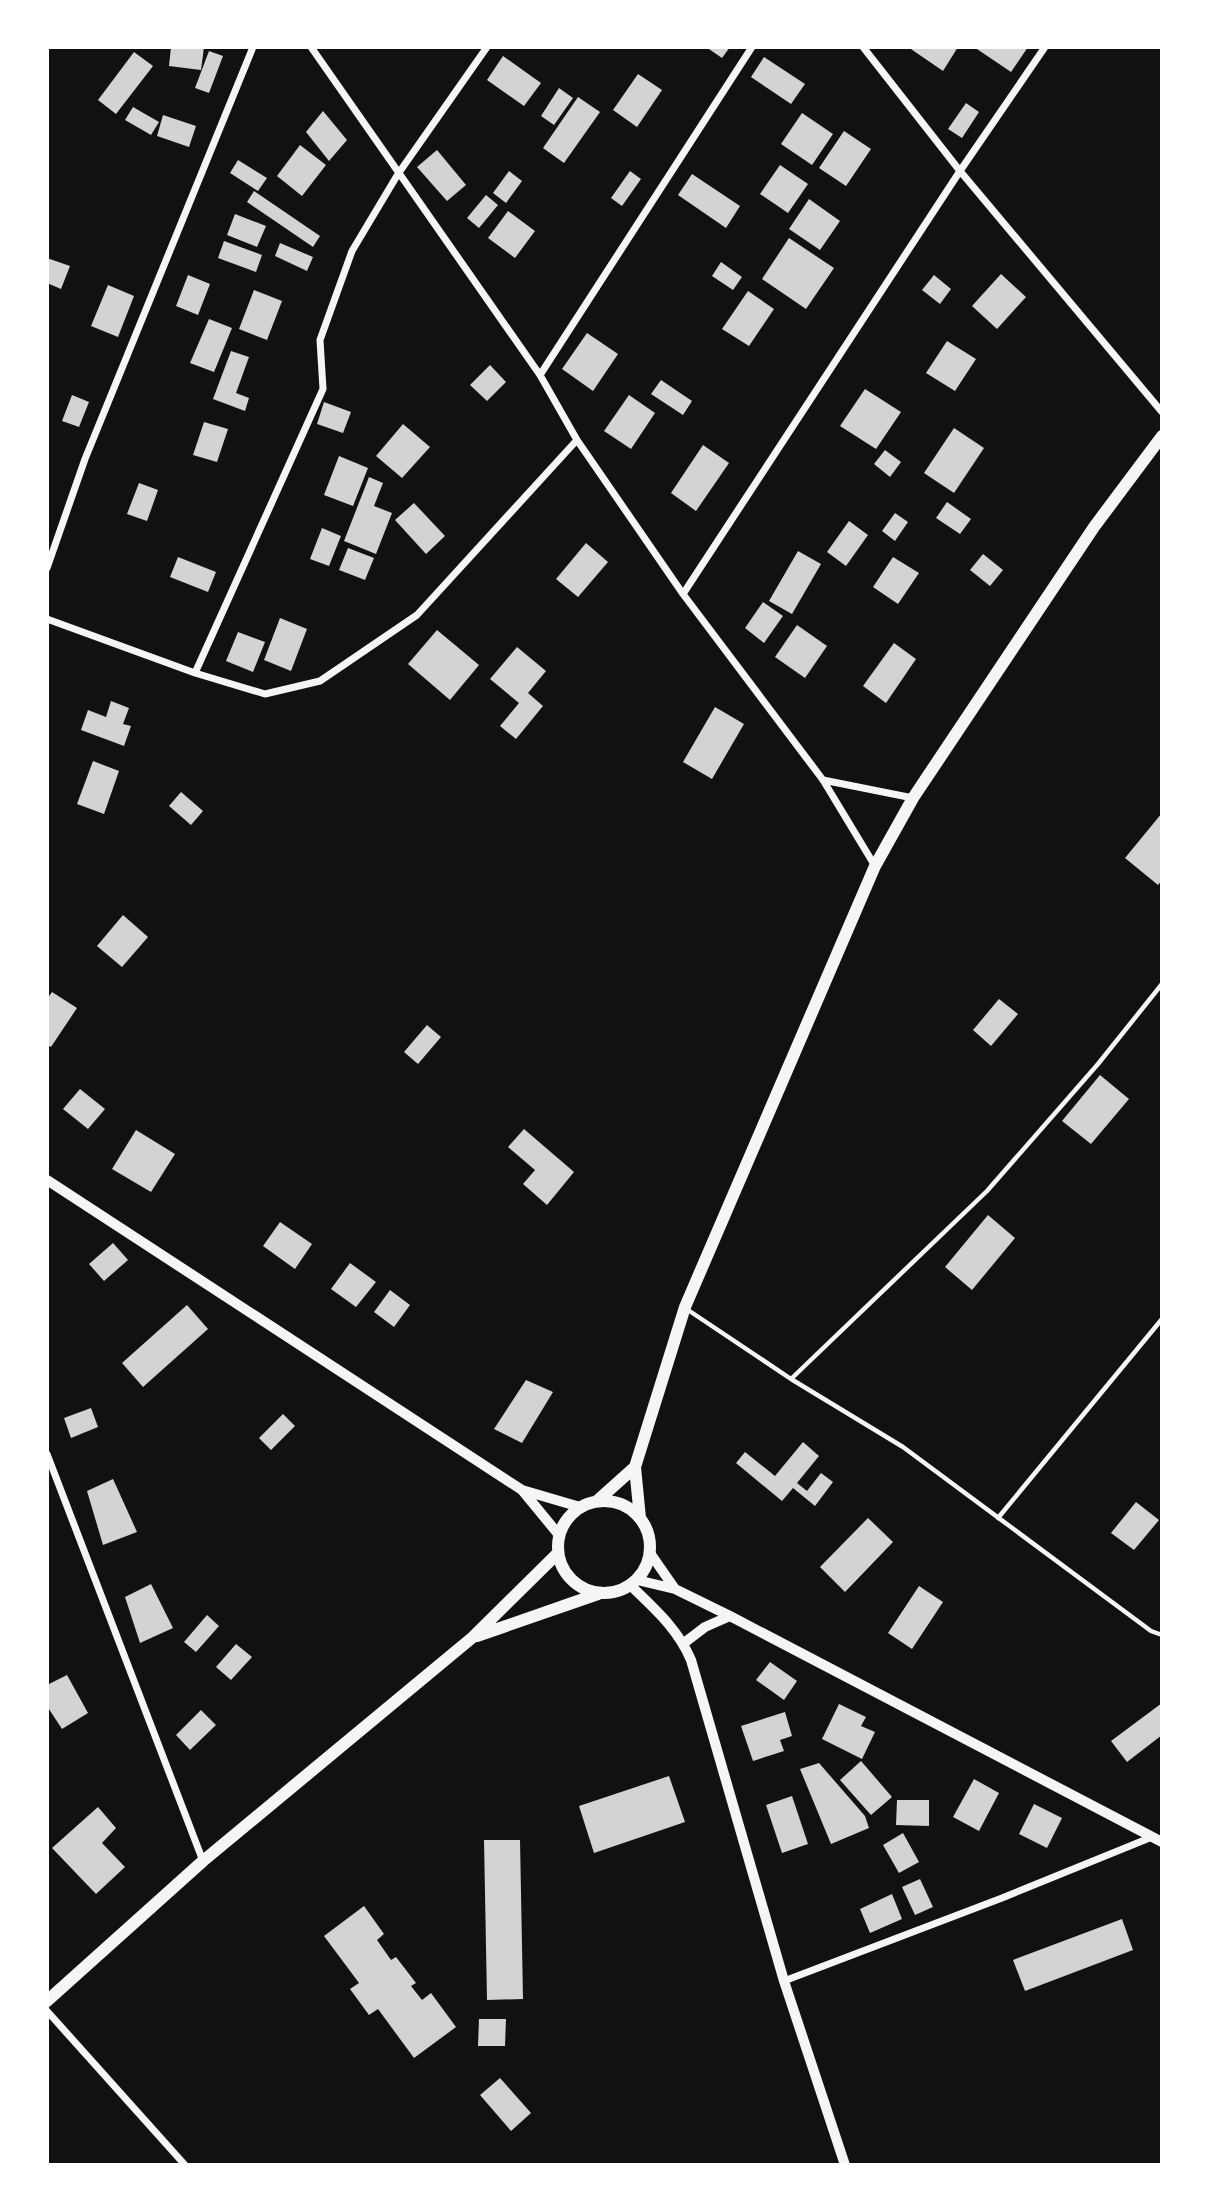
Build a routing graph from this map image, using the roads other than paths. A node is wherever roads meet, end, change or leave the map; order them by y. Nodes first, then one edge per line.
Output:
1 (253, 47) edge
2 (311, 47) edge
3 (487, 47) edge
4 (752, 47) edge
5 (863, 47) edge
6 (1045, 47) edge
7 (960, 171) junction
8 (398, 174) junction
9 (540, 375) junction
10 (1162, 412) edge
11 (1162, 436) edge
12 (577, 440) junction
13 (47, 568) edge
14 (683, 594) junction
15 (47, 619) edge
16 (195, 673) junction
17 (822, 780) junction
18 (913, 798) junction
19 (875, 866) junction
20 (1162, 984) edge
21 (47, 1180) edge
22 (685, 1307) junction
23 (1162, 1319) edge
24 (791, 1379) junction
25 (47, 1454) edge
26 (635, 1467) junction
27 (522, 1490) junction
28 (597, 1501) junction
29 (580, 1507) junction
30 (640, 1518) junction
31 (998, 1518) junction
32 (559, 1535) junction
33 (558, 1553) junction
34 (650, 1553) junction
35 (633, 1583) junction
36 (675, 1589) junction
37 (599, 1593) junction
38 (730, 1616) junction
39 (1162, 1635) edge
40 (473, 1637) junction
41 (684, 1643) junction
42 (1157, 1839) edge
43 (203, 1860) junction
44 (784, 1981) junction
45 (47, 2001) edge
46 (47, 2011) edge
47 (185, 2165) edge
48 (845, 2165) edge

1 - 13 street
2 - 8 street
3 - 8 street
4 - 9 street
5 - 7 street
6 - 7 street
7 - 10 street
7 - 14 street
8 - 9 street
8 - 16 street
9 - 12 street
11 - 18 main road
12 - 14 street
12 - 16 street
14 - 17 street
15 - 16 street
17 - 18 street
17 - 19 street
18 - 19 main road
19 - 22 main road
20 - 24 lane
21 - 27 street
22 - 24 lane
22 - 26 main road
23 - 31 lane
24 - 31 lane
25 - 43 street
26 - 28 main road
26 - 30 main road
27 - 29 street
27 - 32 street
28 - 29 main road
28 - 30 main road
29 - 32 main road
30 - 34 main road
31 - 39 lane
32 - 33 main road
33 - 37 main road
33 - 40 main road
34 - 35 main road
34 - 36 street
35 - 36 street
35 - 37 main road
35 - 41 street
36 - 38 street
37 - 40 main road
38 - 41 street
38 - 42 street
40 - 43 main road
41 - 44 street
42 - 44 street
43 - 45 main road
44 - 48 street
46 - 47 street

